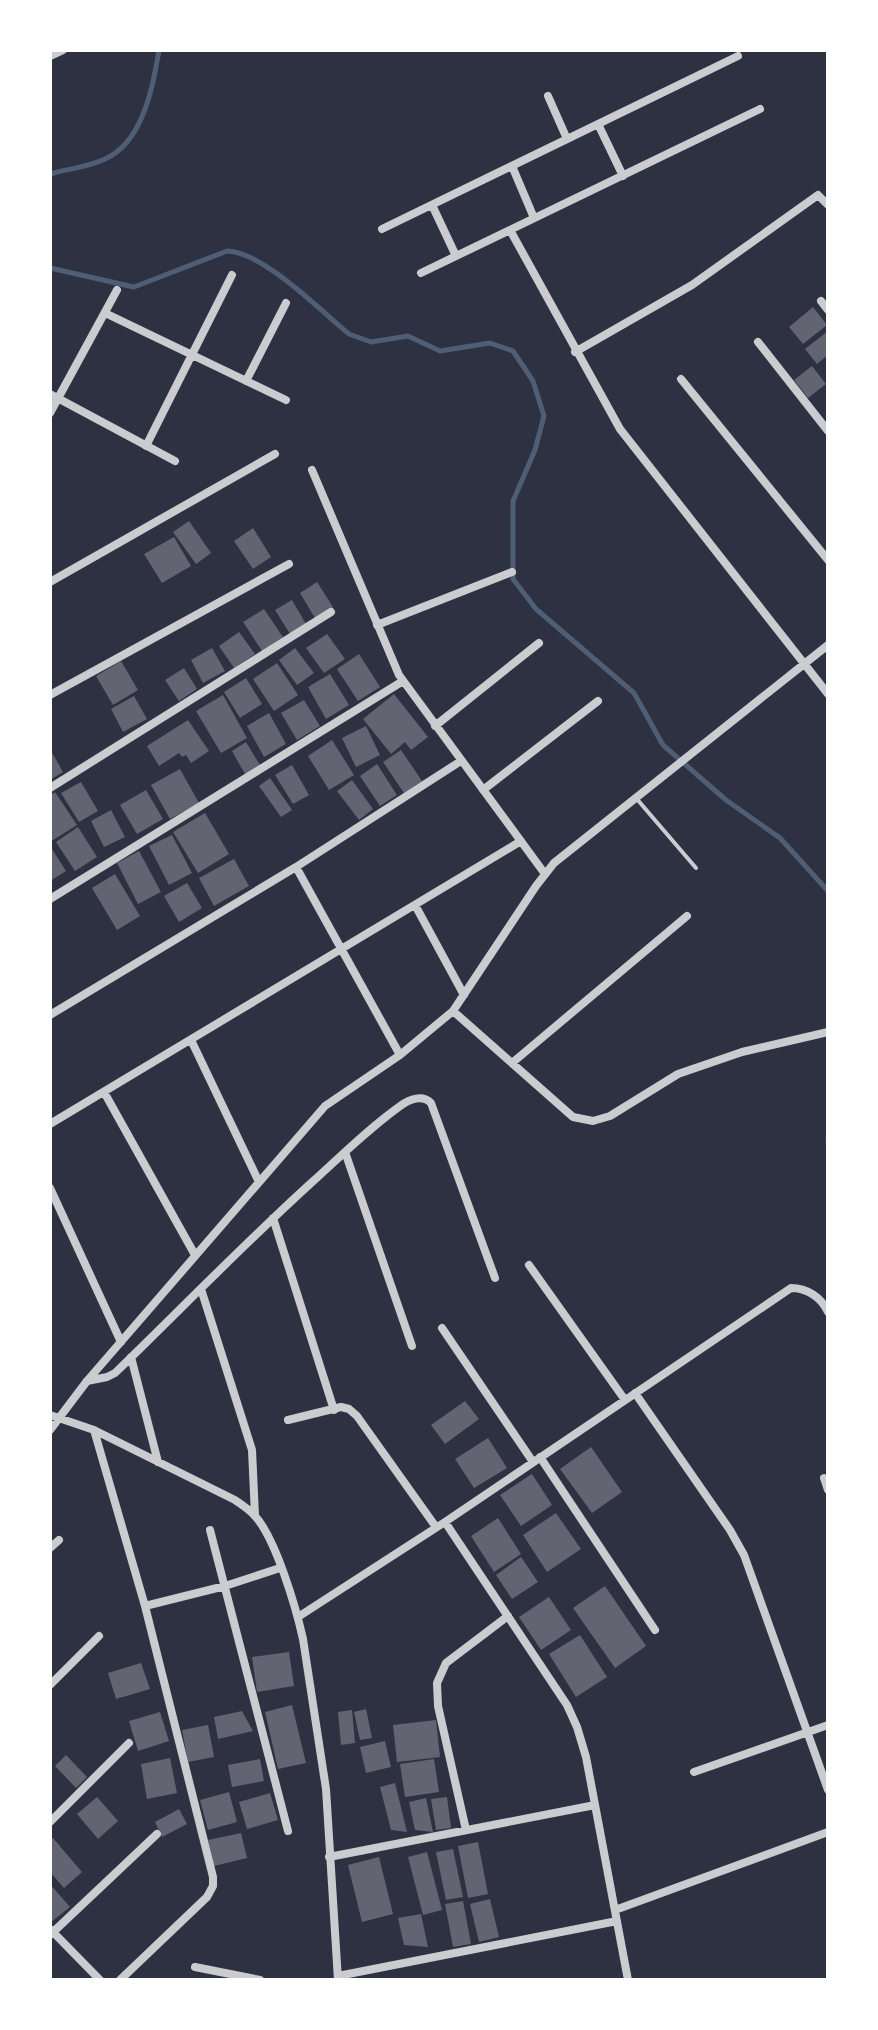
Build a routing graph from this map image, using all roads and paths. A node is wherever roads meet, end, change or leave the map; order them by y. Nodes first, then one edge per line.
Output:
1 (63, 50) edge
2 (50, 56) edge
3 (738, 56) dead end
4 (548, 96) dead end
5 (760, 109) dead end
6 (598, 124) junction
7 (567, 139) junction
8 (512, 166) junction
9 (623, 176) junction
10 (432, 205) junction
11 (828, 205) edge
12 (534, 218) junction
13 (382, 229) dead end
14 (510, 230) junction
15 (456, 256) junction
16 (421, 273) dead end
17 (232, 275) dead end
18 (117, 290) dead end
19 (821, 301) dead end
20 (286, 303) dead end
21 (828, 310) edge
22 (105, 313) junction
23 (758, 342) dead end
24 (575, 352) junction
25 (192, 355) junction
26 (681, 379) dead end
27 (246, 381) junction
28 (54, 396) edge
29 (286, 400) dead end
30 (50, 413) edge
31 (828, 431) edge
32 (146, 446) junction
33 (275, 454) dead end
34 (175, 461) dead end
35 (312, 470) dead end
36 (828, 560) edge
37 (289, 564) dead end
38 (512, 572) dead end
39 (50, 582) edge
40 (331, 612) dead end
41 (377, 625) junction
42 (539, 643) dead end
43 (828, 645) edge
44 (804, 664) junction
45 (403, 681) junction
46 (828, 694) edge
47 (50, 695) edge
48 (598, 701) dead end
49 (435, 726) junction
50 (461, 761) junction
51 (50, 788) edge
52 (483, 790) junction
53 (636, 798) junction
54 (521, 841) junction
55 (296, 867) junction
56 (696, 868) dead end
57 (545, 874) junction
58 (50, 899) edge
59 (415, 905) junction
60 (687, 916) dead end
61 (342, 949) junction
62 (464, 995) junction
63 (453, 1011) junction
64 (50, 1015) edge
65 (828, 1032) edge
66 (191, 1040) junction
67 (400, 1055) junction
68 (512, 1063) junction
69 (104, 1092) junction
70 (50, 1124) edge
71 (345, 1152) junction
72 (259, 1182) junction
73 (50, 1188) edge
74 (273, 1218) junction
75 (195, 1255) junction
76 (529, 1265) dead end
77 (495, 1278) dead end
78 (201, 1289) junction
79 (828, 1312) edge
80 (442, 1328) dead end
81 (121, 1342) junction
82 (412, 1346) dead end
83 (131, 1357) junction
84 (87, 1381) junction
85 (635, 1393) junction
86 (625, 1400) junction
87 (334, 1410) junction
88 (50, 1415) edge
89 (61, 1417) junction
90 (288, 1420) dead end
91 (50, 1430) edge
92 (94, 1430) junction
93 (537, 1459) junction
94 (158, 1462) junction
95 (824, 1478) dead end
96 (828, 1490) edge
97 (255, 1516) junction
98 (445, 1522) junction
99 (436, 1527) junction
100 (210, 1530) dead end
101 (59, 1540) dead end
102 (50, 1548) edge
103 (280, 1568) junction
104 (225, 1586) junction
105 (145, 1606) junction
106 (508, 1616) junction
107 (298, 1617) junction
108 (655, 1630) dead end
109 (99, 1636) dead end
110 (50, 1685) edge
111 (828, 1725) edge
112 (807, 1733) junction
113 (129, 1743) dead end
114 (694, 1772) dead end
115 (828, 1790) edge
116 (595, 1805) junction
117 (50, 1822) edge
118 (466, 1830) junction
119 (288, 1831) dead end
120 (828, 1832) edge
121 (157, 1834) dead end
122 (329, 1857) junction
123 (615, 1910) junction
124 (617, 1921) junction
125 (51, 1932) edge
126 (195, 1967) dead end
127 (338, 1978) edge
128 (100, 1980) edge
129 (120, 1980) edge
130 (260, 1980) edge
131 (628, 1980) edge

1 - 2 street
3 - 6 street
4 - 7 street
5 - 9 street
6 - 7 street
6 - 9 street
7 - 8 street
8 - 10 street
8 - 12 street
9 - 12 street
10 - 13 street
10 - 15 street
11 - 24 street
12 - 14 street
14 - 15 street
14 - 24 street
15 - 16 street
17 - 25 street
18 - 22 street
19 - 21 street
20 - 27 street
22 - 25 street
22 - 28 street
23 - 31 street
24 - 44 street
25 - 27 street
25 - 32 street
26 - 36 street
27 - 29 street
28 - 30 street
28 - 32 street
32 - 34 street
33 - 39 street
35 - 41 street
37 - 47 street
38 - 41 street
40 - 51 street
41 - 45 street
42 - 49 street
43 - 44 street
44 - 46 street
44 - 53 street
45 - 49 street
45 - 58 street
48 - 52 street
49 - 50 street
50 - 52 street
50 - 55 street
52 - 54 street
53 - 56 lane
53 - 57 street
54 - 57 street
54 - 59 street
55 - 61 street
55 - 64 street
57 - 62 street
59 - 61 street
59 - 62 street
60 - 68 street
61 - 66 street
61 - 67 street
62 - 63 street
63 - 67 street
63 - 68 street
65 - 68 street
66 - 69 street
66 - 72 street
67 - 72 street
69 - 70 street
69 - 75 street
71 - 74 street
71 - 77 street
71 - 82 street
72 - 75 street
73 - 81 street
74 - 78 street
74 - 87 street
75 - 81 street
76 - 86 street
78 - 83 street
78 - 97 street
79 - 85 street
80 - 93 street
81 - 84 street
83 - 84 street
83 - 94 street
84 - 89 street
85 - 86 street
85 - 112 street
86 - 93 street
87 - 90 street
87 - 99 street
88 - 89 street
89 - 91 street
89 - 92 street
92 - 94 street
92 - 105 street
93 - 98 street
93 - 108 street
94 - 97 street
95 - 96 street
97 - 103 street
98 - 99 street
98 - 106 street
99 - 107 street
100 - 104 street
101 - 102 street
103 - 104 street
103 - 107 street
104 - 105 street
104 - 119 street
105 - 129 street
106 - 116 street
106 - 118 street
107 - 122 street
109 - 110 street
111 - 112 street
112 - 114 street
112 - 115 street
113 - 117 street
116 - 118 street
116 - 123 street
118 - 122 street
120 - 123 street
121 - 125 street
122 - 127 street
123 - 124 street
124 - 127 street
124 - 131 street
125 - 128 street
126 - 130 street

